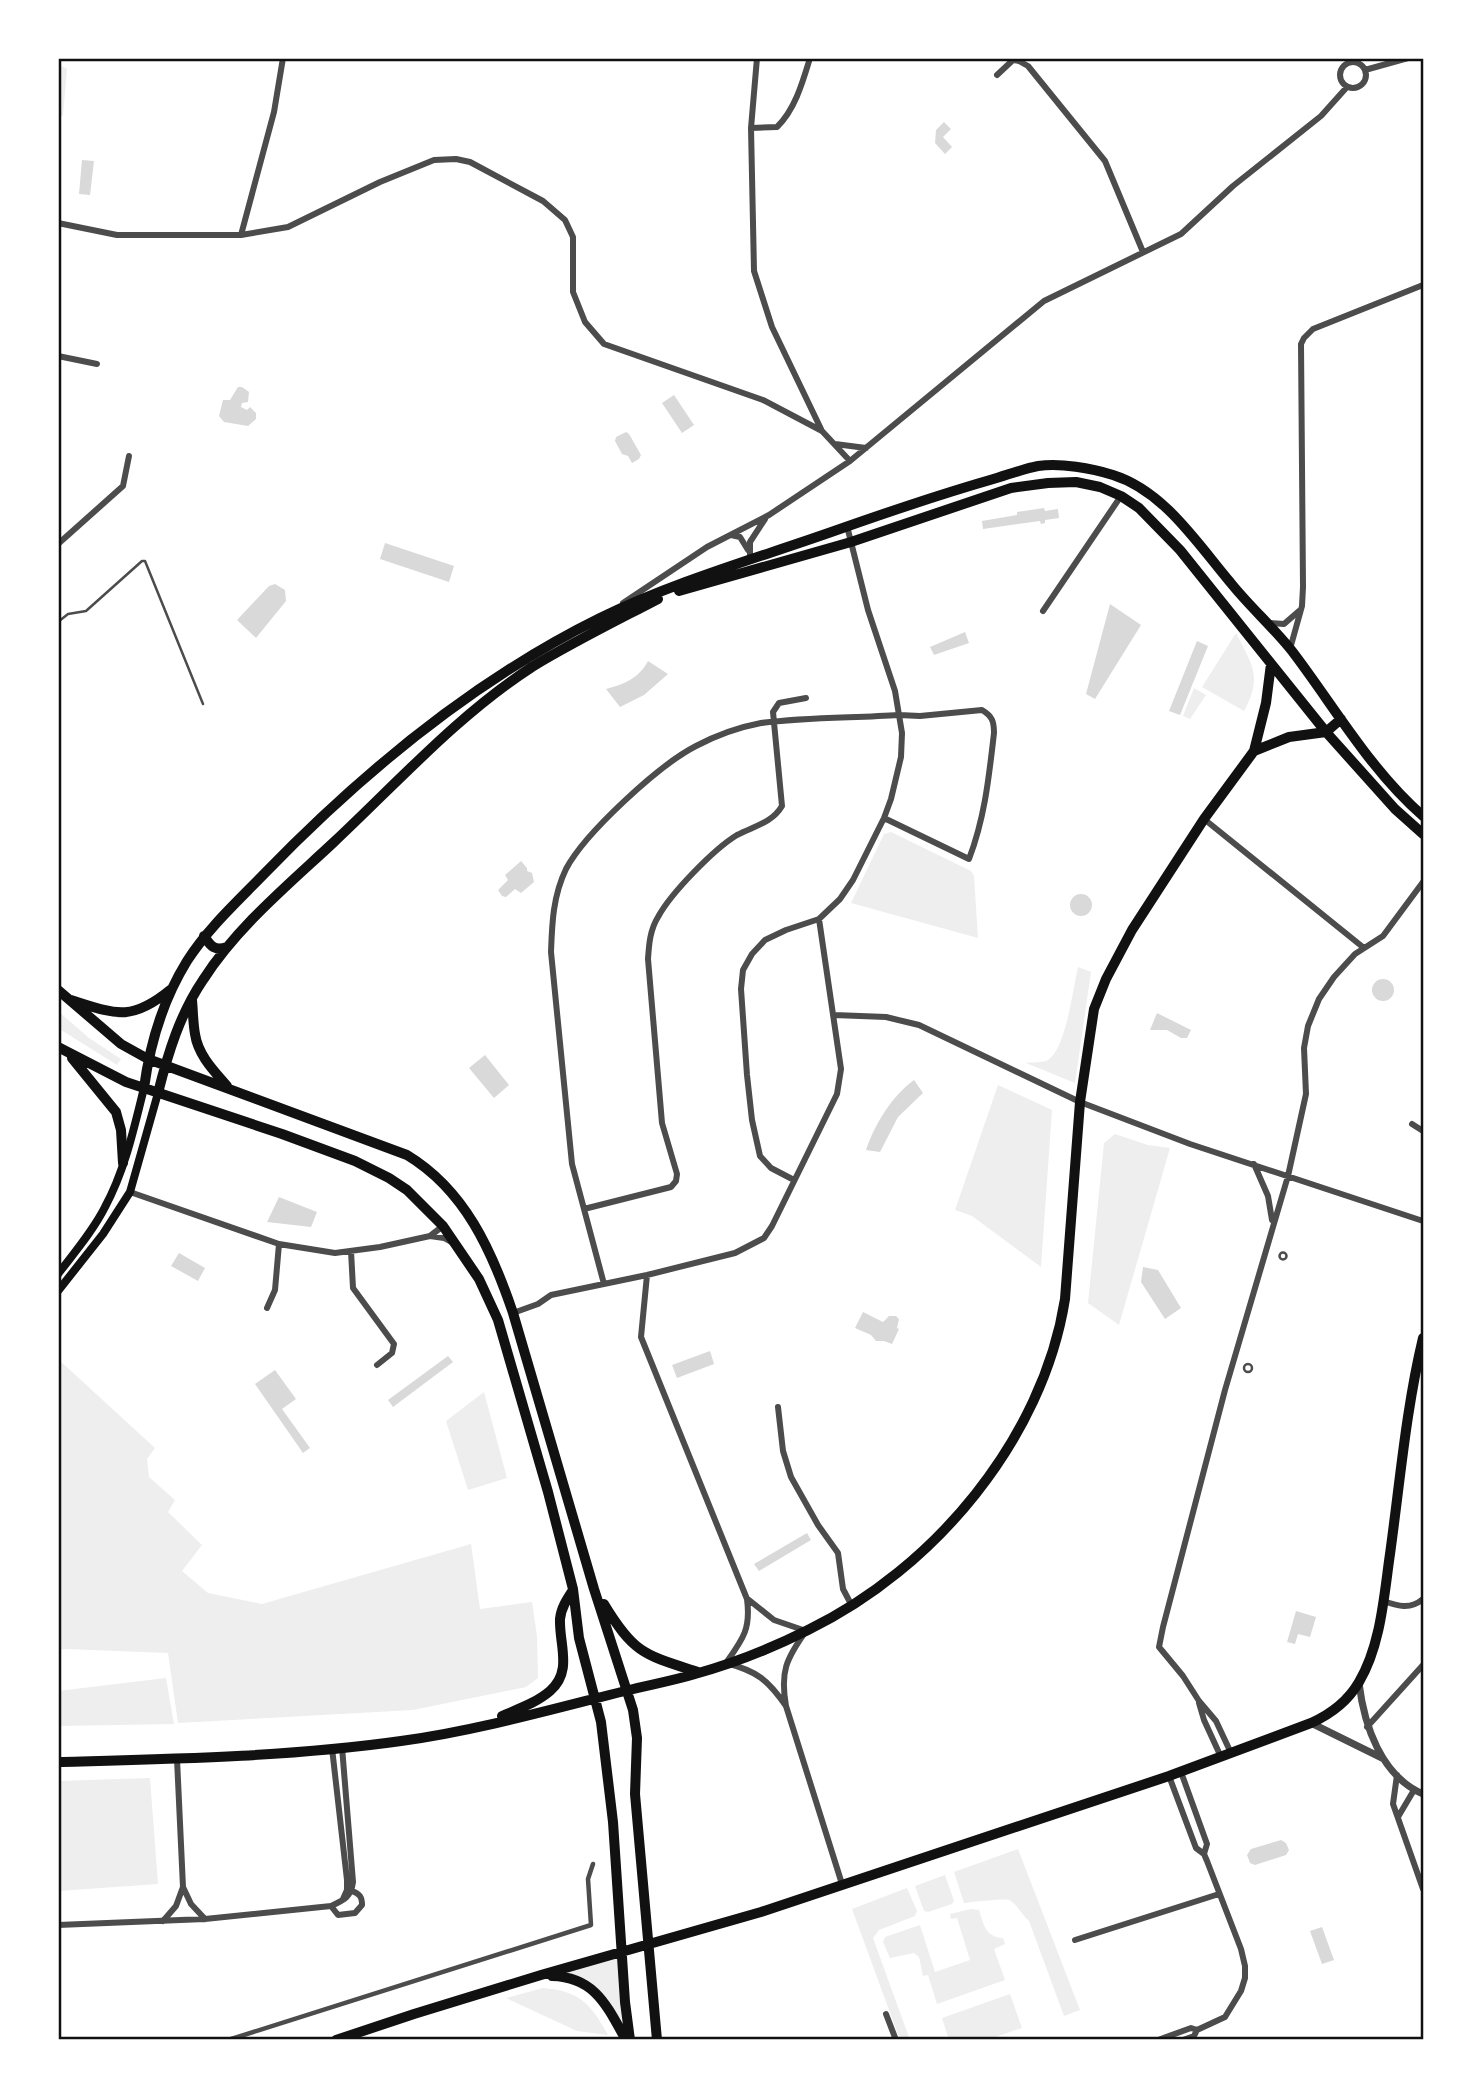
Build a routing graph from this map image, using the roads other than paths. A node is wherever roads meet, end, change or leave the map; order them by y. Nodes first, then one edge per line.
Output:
1 (283, 58) edge
2 (757, 58) edge
3 (810, 58) edge
4 (1408, 58) edge
5 (1351, 60) edge
6 (1365, 70) junction
7 (997, 75) dead end
8 (1347, 87) junction
9 (751, 128) junction
10 (58, 223) edge
11 (241, 235) junction
12 (1143, 253) junction
13 (1423, 285) edge
14 (58, 356) edge
15 (97, 364) dead end
16 (822, 431) junction
17 (835, 444) junction
18 (866, 448) junction
19 (129, 456) dead end
20 (850, 461) junction
21 (1121, 496) junction
22 (769, 514) junction
23 (847, 526) junction
24 (730, 535) junction
25 (851, 542) junction
26 (58, 544) edge
27 (749, 556) junction
28 (1302, 606) junction
29 (1043, 611) dead end
30 (602, 617) junction
31 (58, 622) edge
32 (1266, 622) junction
33 (1290, 649) junction
34 (1271, 664) junction
35 (806, 698) dead end
36 (203, 704) dead end
37 (899, 715) junction
38 (1341, 719) junction
39 (774, 723) junction
40 (1326, 732) junction
41 (1254, 751) junction
42 (393, 756) junction
43 (407, 773) junction
44 (1423, 816) edge
45 (884, 818) junction
46 (1204, 820) junction
47 (1423, 834) edge
48 (1423, 882) edge
49 (819, 919) junction
50 (204, 936) junction
51 (228, 947) junction
52 (1364, 948) junction
53 (172, 988) junction
54 (58, 990) edge
55 (67, 999) junction
56 (192, 999) junction
57 (834, 1015) junction
58 (58, 1047) edge
59 (69, 1054) junction
60 (148, 1059) junction
61 (165, 1065) junction
62 (144, 1088) junction
63 (229, 1088) junction
64 (158, 1093) junction
65 (1080, 1102) junction
66 (1412, 1124) dead end
67 (1423, 1131) edge
68 (123, 1163) junction
69 (1254, 1164) junction
70 (1288, 1176) junction
71 (794, 1181) junction
72 (130, 1192) junction
73 (584, 1209) junction
74 (1423, 1221) edge
75 (1273, 1222) junction
76 (443, 1226) junction
77 (430, 1236) junction
78 (279, 1244) junction
79 (458, 1245) junction
80 (351, 1251) junction
81 (58, 1274) edge
82 (647, 1275) junction
83 (604, 1284) junction
84 (58, 1291) edge
85 (267, 1308) dead end
86 (513, 1312) junction
87 (1423, 1338) edge
88 (377, 1365) dead end
89 (778, 1407) dead end
90 (573, 1589) junction
91 (594, 1589) junction
92 (747, 1599) junction
93 (1423, 1599) edge
94 (1383, 1601) junction
95 (852, 1606) junction
96 (806, 1631) junction
97 (726, 1663) junction
98 (1423, 1665) edge
99 (699, 1673) junction
100 (1359, 1682) junction
101 (628, 1690) junction
102 (597, 1699) junction
103 (1199, 1701) junction
104 (786, 1706) junction
105 (1311, 1723) junction
106 (485, 1724) junction
107 (1367, 1727) junction
108 (337, 1747) junction
109 (1226, 1755) junction
110 (1383, 1758) junction
111 (177, 1759) junction
112 (58, 1762) edge
113 (1181, 1772) junction
114 (1169, 1776) junction
115 (1397, 1776) junction
116 (1414, 1790) junction
117 (1423, 1794) edge
118 (1398, 1817) junction
119 (1204, 1853) junction
120 (593, 1864) dead end
121 (842, 1884) junction
122 (183, 1887) junction
123 (1423, 1889) edge
124 (1219, 1894) junction
125 (346, 1895) junction
126 (331, 1906) junction
127 (205, 1919) junction
128 (163, 1921) junction
129 (58, 1925) edge
130 (1075, 1940) dead end
131 (649, 1945) junction
132 (622, 1951) junction
133 (541, 1975) junction
134 (886, 2014) dead end
135 (1197, 2030) junction
136 (228, 2040) edge
137 (336, 2040) edge
138 (628, 2040) edge
139 (657, 2040) edge
140 (896, 2040) edge
141 (1158, 2040) edge
142 (1183, 2040) edge

1 - 11 street
2 - 9 street
3 - 9 street
4 - 6 street
5 - 6 street
5 - 8 street
6 - 8 street
7 - 12 street
8 - 12 street
9 - 16 street
10 - 11 street
11 - 16 street
12 - 18 street
13 - 28 street
14 - 15 street
16 - 17 street
17 - 18 street
17 - 20 street
18 - 20 street
19 - 26 street
20 - 22 street
21 - 25 main road
21 - 29 street
21 - 34 main road
22 - 24 street
22 - 27 street
23 - 25 street
23 - 27 main road
23 - 32 main road
24 - 27 street
24 - 30 street
25 - 37 street
25 - 43 main road
27 - 30 main road
28 - 32 street
28 - 33 street
30 - 42 main road
31 - 36 lane
32 - 33 main road
33 - 38 main road
34 - 40 main road
34 - 41 main road
35 - 39 street
37 - 39 street
37 - 45 street
37 - 45 street
38 - 40 main road
38 - 44 main road
39 - 73 street
39 - 73 street
40 - 41 main road
40 - 47 main road
41 - 46 main road
42 - 43 main road
42 - 50 main road
43 - 51 main road
45 - 49 street
46 - 52 street
46 - 65 main road
48 - 52 street
49 - 57 street
49 - 71 street
50 - 51 main road
50 - 53 main road
51 - 56 main road
52 - 70 street
53 - 55 main road
53 - 60 main road
54 - 55 main road
55 - 60 main road
56 - 61 main road
56 - 63 main road
57 - 65 street
57 - 71 street
58 - 59 main road
59 - 62 main road
59 - 68 main road
60 - 61 main road
60 - 62 main road
61 - 63 main road
61 - 64 main road
62 - 64 main road
62 - 68 main road
63 - 86 main road
64 - 72 main road
64 - 76 main road
65 - 69 street
65 - 95 main road
66 - 67 street
68 - 81 main road
69 - 70 street
69 - 75 street
70 - 74 street
70 - 75 street
71 - 82 street
72 - 78 street
72 - 84 main road
73 - 83 street
75 - 103 street
76 - 77 street
76 - 79 main road
77 - 79 street
77 - 80 street
78 - 80 street
78 - 85 street
79 - 90 main road
80 - 88 street
82 - 83 street
82 - 92 street
83 - 86 street
86 - 91 main road
87 - 94 main road
89 - 95 street
90 - 102 main road
90 - 106 main road
91 - 99 main road
91 - 101 main road
92 - 96 street
92 - 97 street
93 - 94 street
94 - 100 main road
95 - 96 main road
96 - 97 main road
96 - 104 street
97 - 99 main road
97 - 104 street
98 - 107 street
99 - 101 main road
100 - 105 main road
100 - 107 street
101 - 102 main road
101 - 131 main road
102 - 106 main road
102 - 132 main road
103 - 109 street
103 - 109 street
104 - 121 street
105 - 109 main road
105 - 110 street
106 - 108 main road
107 - 110 street
108 - 111 main road
108 - 125 street
109 - 113 main road
110 - 115 street
111 - 112 main road
111 - 122 street
113 - 114 main road
113 - 119 street
114 - 119 street
114 - 121 main road
115 - 116 street
115 - 118 street
116 - 117 street
116 - 118 street
118 - 123 street
119 - 124 street
120 - 136 street
121 - 131 main road
122 - 127 street
122 - 128 street
124 - 130 street
124 - 135 street
125 - 126 street
125 - 126 street
126 - 127 street
127 - 128 street
128 - 129 street
131 - 132 main road
131 - 139 main road
132 - 133 main road
132 - 138 main road
133 - 137 main road
133 - 138 main road
134 - 140 street
135 - 141 street
135 - 142 street

